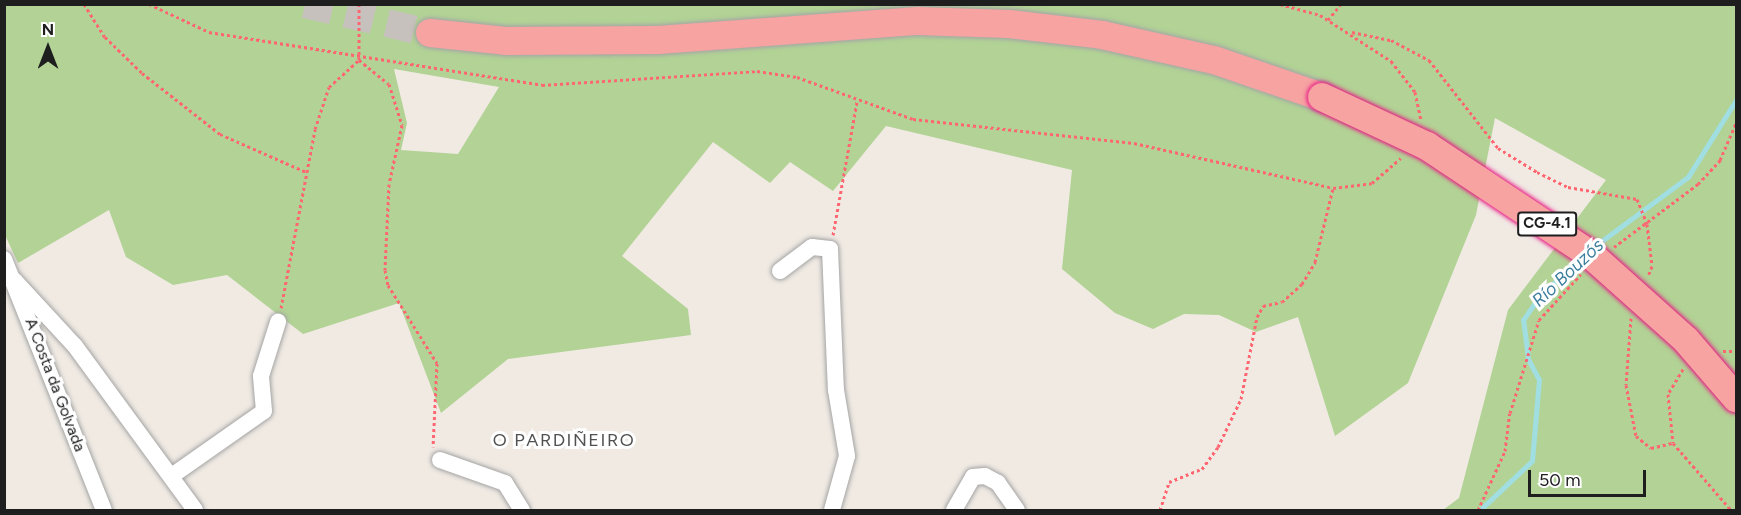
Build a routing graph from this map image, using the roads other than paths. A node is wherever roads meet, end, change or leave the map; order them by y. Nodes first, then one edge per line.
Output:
1 (430, 33) tunnel mouth
2 (4, 259) edge
3 (780, 271) dead end
4 (14, 280) junction
5 (278, 322) road end
6 (1737, 398) edge
7 (440, 460) road end
8 (173, 476) junction
9 (104, 510) edge
10 (195, 510) edge
11 (522, 510) edge
12 (832, 510) edge
13 (954, 510) edge
14 (1017, 510) edge

1 - 6 highway, CG-4.1, bridge
2 - 4 street, A Costa da Golvada
3 - 12 street
4 - 8 street
4 - 9 street, A Costa da Golvada
5 - 8 street
7 - 11 street
8 - 10 street
13 - 14 street

